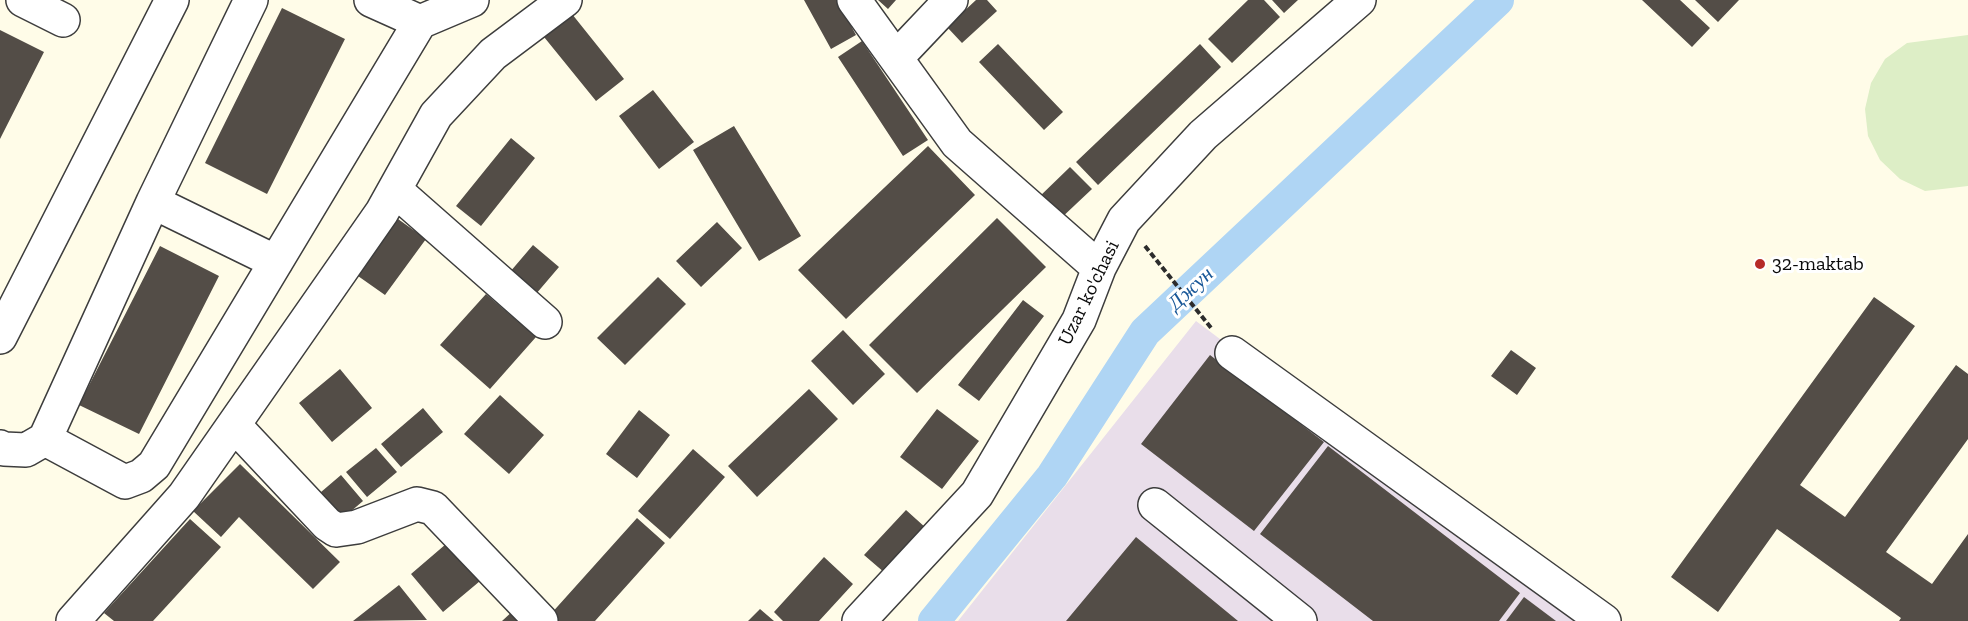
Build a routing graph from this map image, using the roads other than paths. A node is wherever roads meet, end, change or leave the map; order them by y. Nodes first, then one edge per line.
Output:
1 (23, 0) edge
2 (172, 0) edge
3 (251, 0) edge
4 (472, 0) edge
5 (565, 0) edge
6 (854, 0) edge
7 (951, 0) edge
8 (1359, 0) edge
9 (397, 8) edge
10 (63, 20) dead end
11 (897, 57) junction
12 (395, 190) junction
13 (153, 202) junction
14 (276, 262) junction
15 (1100, 268) junction
16 (545, 322) dead end
17 (0, 337) edge
18 (1232, 354) road end
19 (234, 425) junction
20 (45, 439) junction
21 (0, 447) edge
22 (1155, 504) dead end
23 (73, 621) edge
24 (541, 621) edge
25 (859, 621) edge
26 (1300, 621) edge
27 (1604, 621) edge

1 - 10 street
2 - 17 street
3 - 13 street
4 - 9 street
5 - 12 street
6 - 11 street
7 - 11 street
8 - 15 street, Uzar ko'chasi
9 - 14 street
11 - 15 street
12 - 16 street
12 - 19 street
13 - 14 street
13 - 20 street
14 - 20 street
15 - 25 street, Uzar ko'chasi
18 - 27 street
19 - 23 street
19 - 24 street
20 - 21 street
22 - 26 street

